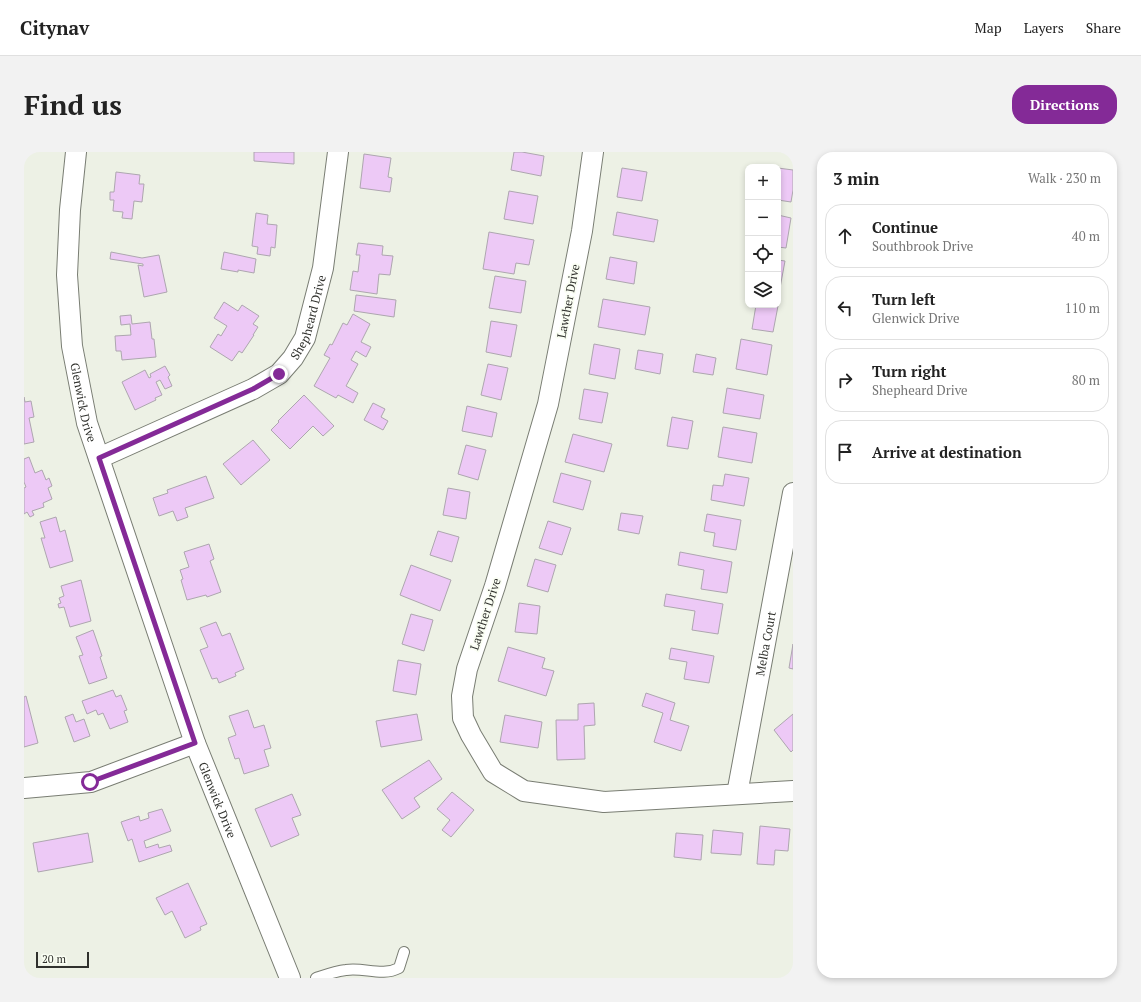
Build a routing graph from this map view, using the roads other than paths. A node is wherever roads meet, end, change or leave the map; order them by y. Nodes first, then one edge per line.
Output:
1 (76, 152) edge
2 (338, 152) edge
3 (593, 152) edge
4 (99, 458) junction
5 (793, 493) edge
6 (195, 743) junction
7 (24, 788) edge
8 (793, 791) edge
9 (737, 794) junction
10 (404, 952) dead end
11 (290, 978) edge
12 (316, 978) edge

1 - 4 street, Glenwick Drive
2 - 4 street, Shepheard Drive
3 - 9 street, Lawther Drive
4 - 6 street, Glenwick Drive
5 - 9 street, Melba Court
6 - 7 street
6 - 11 street, Glenwick Drive
8 - 9 street, Lawther Drive
10 - 12 lane

